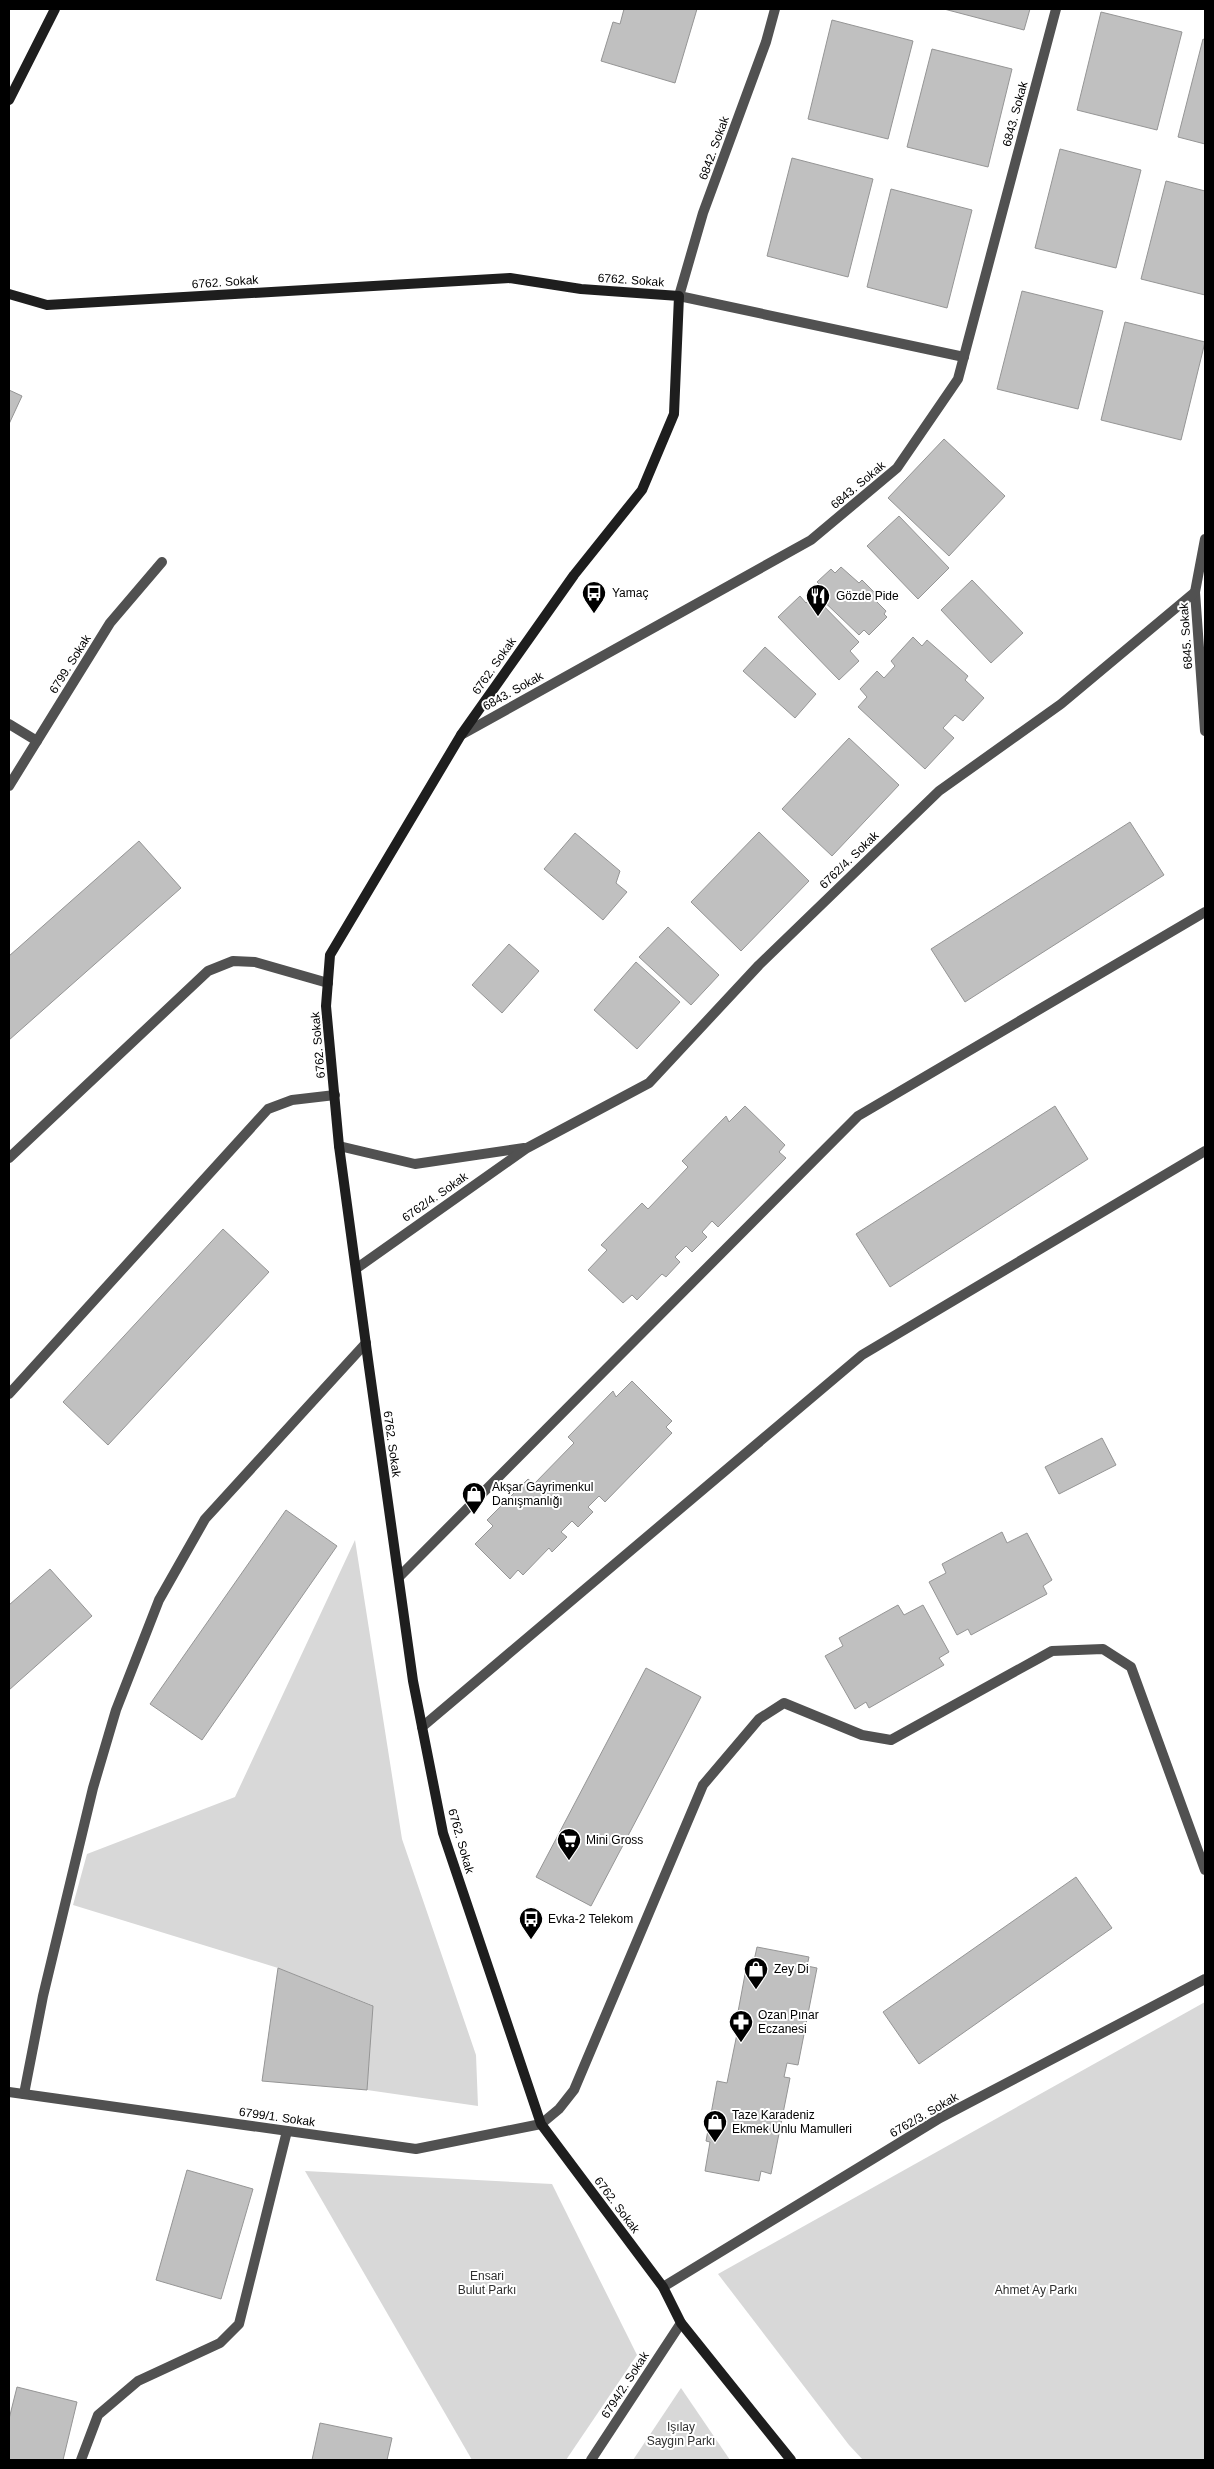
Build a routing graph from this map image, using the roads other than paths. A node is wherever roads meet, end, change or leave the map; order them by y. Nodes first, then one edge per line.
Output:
1 (55, 9) edge
2 (775, 9) edge
3 (1056, 9) edge
4 (9, 100) edge
5 (9, 294) edge
6 (679, 296) junction
7 (964, 357) junction
8 (1205, 539) edge
9 (162, 562) dead end
10 (1195, 592) junction
11 (9, 724) edge
12 (1205, 731) edge
13 (461, 735) junction
14 (37, 741) junction
15 (9, 786) edge
16 (1205, 912) edge
17 (328, 983) junction
18 (335, 1095) junction
19 (339, 1146) junction
20 (527, 1148) junction
21 (1205, 1151) edge
22 (9, 1158) edge
23 (357, 1268) junction
24 (366, 1343) junction
25 (9, 1394) edge
26 (399, 1577) junction
27 (422, 1727) junction
28 (1205, 1870) edge
29 (1205, 1979) edge
30 (9, 2092) edge
31 (24, 2094) junction
32 (541, 2124) junction
33 (287, 2131) junction
34 (663, 2287) junction
35 (680, 2323) junction
36 (80, 2460) edge
37 (591, 2460) edge
38 (791, 2460) edge

1 - 4 main road
2 - 6 street, 6842. Sokak
3 - 7 street, 6843. Sokak
5 - 6 main road, 6762. Sokak
6 - 7 street
6 - 13 main road, 6762. Sokak
7 - 13 street, 6843. Sokak
8 - 10 street, 6845. Sokak
9 - 14 street, 6799. Sokak
10 - 12 street, 6845. Sokak
10 - 20 street, 6762/4. Sokak
11 - 14 street
13 - 17 main road, 6762. Sokak
14 - 15 street, 6799. Sokak
16 - 26 street
17 - 18 main road, 6762. Sokak
17 - 22 street
18 - 19 main road, 6762. Sokak
18 - 25 street
19 - 20 street, 6762/4. Sokak
19 - 23 main road, 6762. Sokak
20 - 23 street, 6762/4. Sokak
21 - 27 street
23 - 24 main road, 6762. Sokak
24 - 26 main road, 6762. Sokak
24 - 31 street
26 - 27 main road, 6762. Sokak
27 - 32 main road, 6762. Sokak
28 - 32 street
29 - 34 street, 6762/3. Sokak
30 - 31 street, 6799/1. Sokak
31 - 33 street, 6799/1. Sokak
32 - 33 street, 6799/1. Sokak
32 - 34 main road, 6762. Sokak
33 - 36 street
34 - 35 main road, 6762. Sokak
35 - 37 street, 6794/2. Sokak
35 - 38 main road, 6762. Sokak

